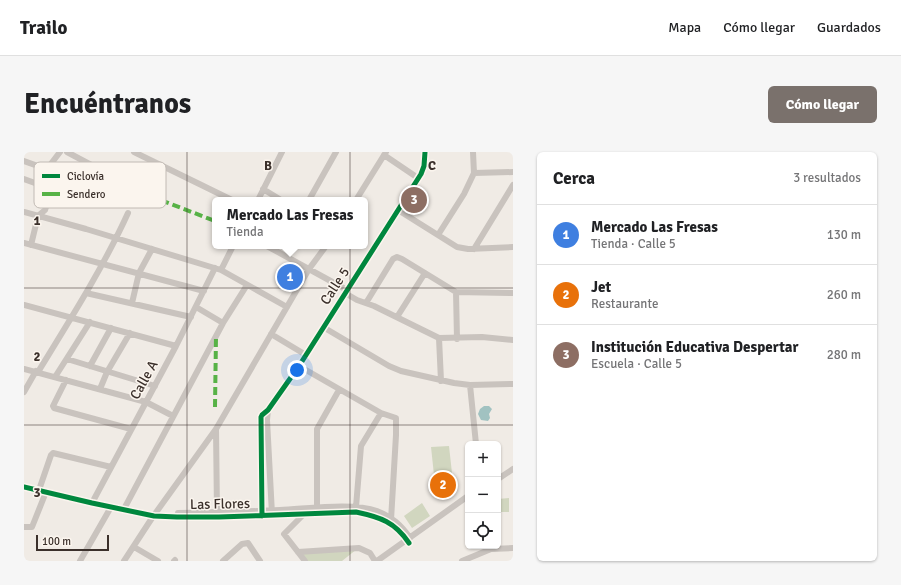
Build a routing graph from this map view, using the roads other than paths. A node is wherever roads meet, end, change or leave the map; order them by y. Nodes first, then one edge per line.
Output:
1 (60, 152) edge
2 (68, 152) edge
3 (134, 152) edge
4 (274, 152) edge
5 (336, 152) edge
6 (425, 152) edge
7 (474, 152) edge
8 (281, 154) edge
9 (385, 154) edge
10 (24, 161) edge
11 (52, 162) edge
12 (86, 162) edge
13 (154, 162) edge
14 (34, 164) edge
15 (166, 168) edge
16 (474, 172) junction
17 (513, 172) edge
18 (418, 178) junction
19 (24, 179) edge
20 (34, 183) edge
21 (513, 185) edge
22 (263, 189) junction
23 (226, 197) edge
24 (259, 197) edge
25 (276, 197) edge
26 (311, 197) edge
27 (358, 197) edge
28 (46, 208) edge
29 (398, 210) junction
30 (24, 212) edge
31 (128, 213) dead end
32 (38, 216) junction
33 (438, 235) junction
34 (117, 238) junction
35 (24, 243) edge
36 (31, 245) junction
37 (513, 248) edge
38 (152, 249) junction
39 (231, 249) edge
40 (272, 249) edge
41 (324, 249) edge
42 (474, 249) junction
43 (103, 264) junction
44 (218, 269) junction
45 (310, 269) junction
46 (139, 273) junction
47 (425, 273) junction
48 (247, 285) junction
49 (204, 291) junction
50 (346, 291) junction
51 (456, 292) junction
52 (86, 293) junction
53 (513, 293) edge
54 (132, 303) junction
55 (366, 303) junction
56 (24, 305) edge
57 (196, 307) junction
58 (287, 307) junction
59 (191, 316) junction
60 (71, 317) junction
61 (397, 317) junction
62 (90, 322) junction
63 (223, 323) junction
64 (323, 327) junction
65 (110, 328) junction
66 (130, 333) junction
67 (271, 334) junction
68 (439, 338) junction
69 (457, 338) junction
70 (513, 340) edge
71 (176, 346) junction
72 (306, 355) junction
73 (67, 358) junction
74 (90, 366) junction
75 (299, 366) junction
76 (24, 369) edge
77 (37, 372) junction
78 (107, 372) junction
79 (55, 377) junction
80 (66, 380) junction
81 (441, 381) junction
82 (513, 384) edge
83 (470, 385) junction
84 (155, 386) junction
85 (100, 389) junction
86 (339, 390) junction
87 (24, 392) edge
88 (146, 402) junction
89 (268, 410) junction
90 (381, 413) junction
91 (173, 416) junction
92 (132, 429) junction
93 (216, 429) junction
94 (476, 441) edge
95 (513, 465) edge
96 (111, 467) junction
97 (513, 469) edge
98 (501, 473) edge
99 (501, 477) edge
100 (24, 487) edge
101 (43, 491) junction
102 (465, 498) edge
103 (465, 502) edge
104 (92, 503) junction
105 (111, 506) junction
106 (356, 507) junction
107 (124, 509) junction
108 (317, 511) junction
109 (218, 512) junction
110 (262, 513) junction
111 (272, 513) junction
112 (304, 514) junction
113 (154, 516) junction
114 (170, 516) junction
115 (391, 520) junction
116 (24, 527) edge
117 (409, 540) junction
118 (134, 546) junction
119 (513, 548) edge
120 (298, 552) junction
121 (464, 560) edge
122 (80, 561) edge
123 (124, 561) edge
124 (158, 561) edge
125 (223, 561) edge
126 (260, 561) edge
127 (305, 561) edge
128 (376, 561) edge
129 (382, 561) edge

1 - 11 street
2 - 12 street
3 - 13 street
4 - 8 street
5 - 26 street
6 - 18 street, Calle 5
7 - 16 street
8 - 22 street
9 - 18 street
9 - 27 street
10 - 14 street
15 - 23 street
16 - 17 street
16 - 33 street
18 - 29 street, Calle 5
19 - 20 street
21 - 42 street
22 - 24 street
22 - 25 street
28 - 32 street
29 - 33 street
29 - 50 street, Calle 5
30 - 32 street
31 - 34 street
32 - 34 street
32 - 36 street
33 - 42 street
34 - 38 street
34 - 43 street
35 - 36 street
36 - 43 street
37 - 42 street
38 - 44 street
38 - 46 street
39 - 44 street, Calle A
40 - 45 street
41 - 45 street
43 - 46 street
43 - 52 street
44 - 48 street
44 - 49 street, Calle A
45 - 50 street
45 - 58 street
46 - 49 street
46 - 54 street
47 - 51 street
47 - 55 street
47 - 61 street
48 - 58 street
48 - 63 street
49 - 57 street, Calle A
50 - 55 street
50 - 64 street, Calle 5
51 - 53 street
51 - 69 street
52 - 54 street
52 - 60 street
54 - 59 street
55 - 61 street
56 - 60 street
57 - 59 street, Calle A
57 - 63 street
58 - 67 street
59 - 71 street, Calle A
60 - 62 street
60 - 77 street
61 - 68 street
62 - 65 street
62 - 73 street
63 - 91 street
64 - 72 street, Calle 5
64 - 81 street
65 - 66 street
65 - 74 street
66 - 71 street
66 - 78 street
67 - 72 street
67 - 93 street
68 - 69 street
68 - 81 street
69 - 70 street
71 - 84 street, Calle A
72 - 75 street, Calle 5
73 - 74 street
73 - 79 street
74 - 78 street
75 - 86 street
75 - 89 street, Calle 5
76 - 77 street
77 - 79 street
77 - 87 street
78 - 84 street
78 - 85 street
79 - 80 street
80 - 85 street
80 - 92 street
81 - 83 street
82 - 83 street
83 - 94 street
84 - 88 street, Calle A
85 - 88 street
86 - 90 street
86 - 108 street
88 - 91 street
88 - 92 street, Calle A
89 - 110 street, Calle 5
89 - 111 street
90 - 106 street
90 - 115 street
91 - 107 street
92 - 96 street, Calle A
93 - 109 street
93 - 113 street
95 - 98 street
96 - 101 street
96 - 104 street, Calle A
97 - 99 street
100 - 101 street, Las Flores
101 - 104 street, Las Flores
101 - 116 street
102 - 117 street
103 - 117 street
104 - 105 street, Las Flores
105 - 107 street, Las Flores
105 - 122 street
106 - 108 street, Las Flores
106 - 115 street, Las Flores
107 - 113 street, Las Flores
108 - 111 street, Las Flores
108 - 112 street, Las Flores
108 - 115 street, Las Flores
109 - 110 street, Las Flores
109 - 114 street, Las Flores
110 - 111 street, Las Flores
110 - 114 street, Las Flores
111 - 112 street, Las Flores
112 - 120 street
113 - 114 street, Las Flores
113 - 118 street
115 - 117 street, Las Flores
117 - 128 street
117 - 129 street
118 - 123 street
118 - 124 street
119 - 121 street
120 - 127 street
120 - 128 street
125 - 126 street

